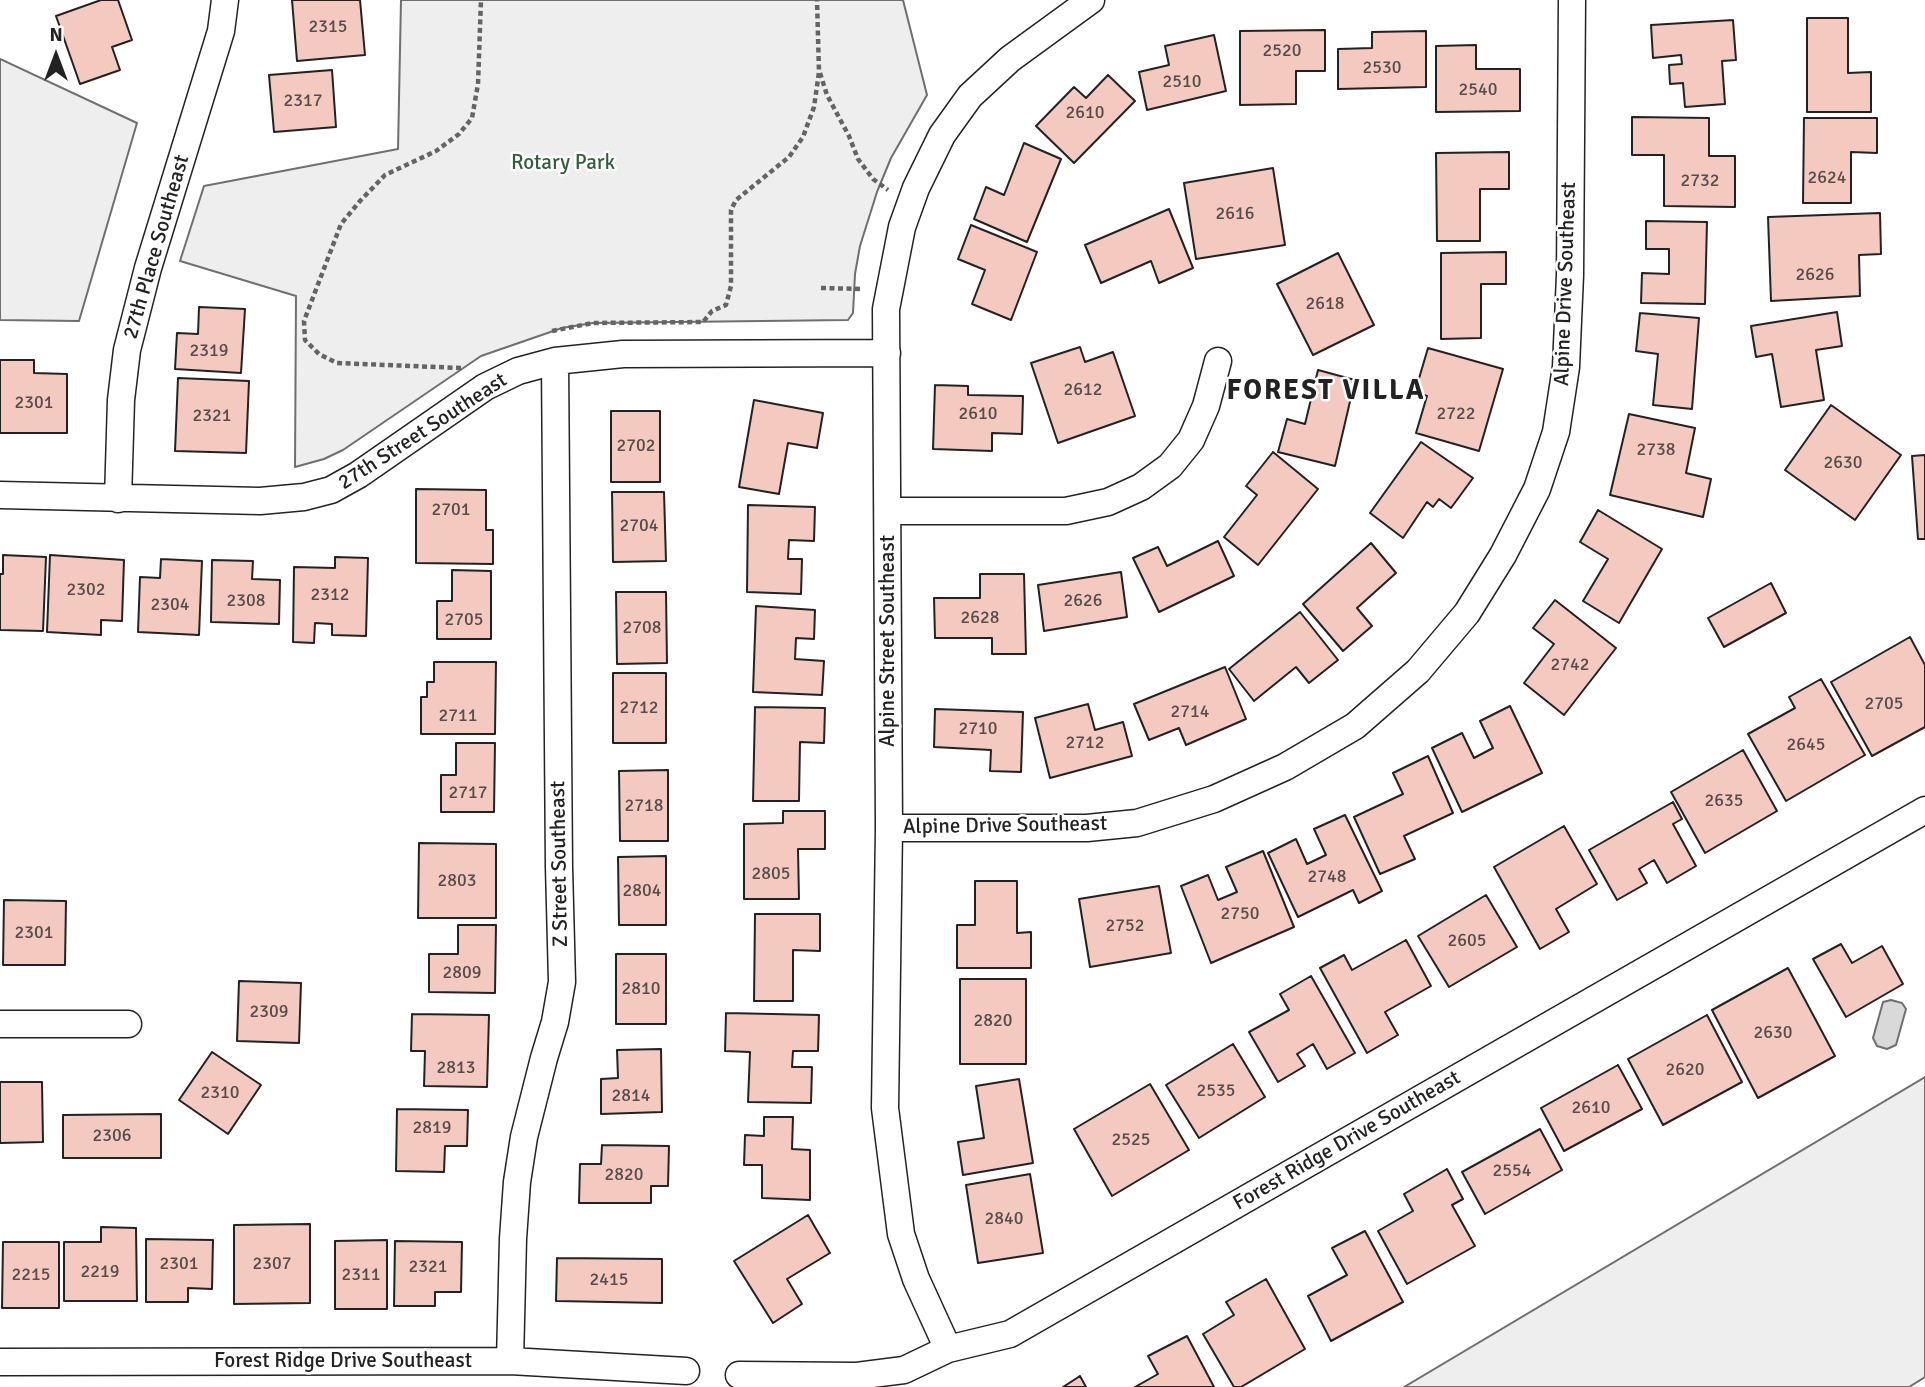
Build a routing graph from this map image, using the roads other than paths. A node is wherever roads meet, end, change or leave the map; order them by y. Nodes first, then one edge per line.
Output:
1 (225, 0) edge
2 (1091, 0) edge
3 (1572, 0) edge
4 (887, 354) junction
5 (555, 361) junction
6 (1218, 361) dead end
7 (0, 495) edge
8 (118, 499) junction
9 (888, 511) junction
10 (1925, 810) edge
11 (889, 828) junction
12 (0, 1024) edge
13 (128, 1024) dead end
14 (948, 1349) junction
15 (510, 1361) junction
16 (0, 1362) edge
17 (686, 1371) dead end
18 (738, 1375) dead end

1 - 8 street, 27th Place Southeast
2 - 4 street, Alpine Street Southeast
3 - 11 street, Alpine Drive Southeast
4 - 5 street, 27th Street Southeast
4 - 9 street, Alpine Street Southeast
5 - 8 street, 27th Street Southeast
5 - 15 street, Z Street Southeast
6 - 9 street
7 - 8 street, 27th Street Southeast
9 - 11 street, Alpine Street Southeast
10 - 14 street, Forest Ridge Drive Southeast
11 - 14 street, Alpine Street Southeast
12 - 13 street
14 - 18 street, Forest Ridge Drive Southeast
15 - 16 street, Forest Ridge Drive Southeast
15 - 17 street, Forest Ridge Drive Southeast

